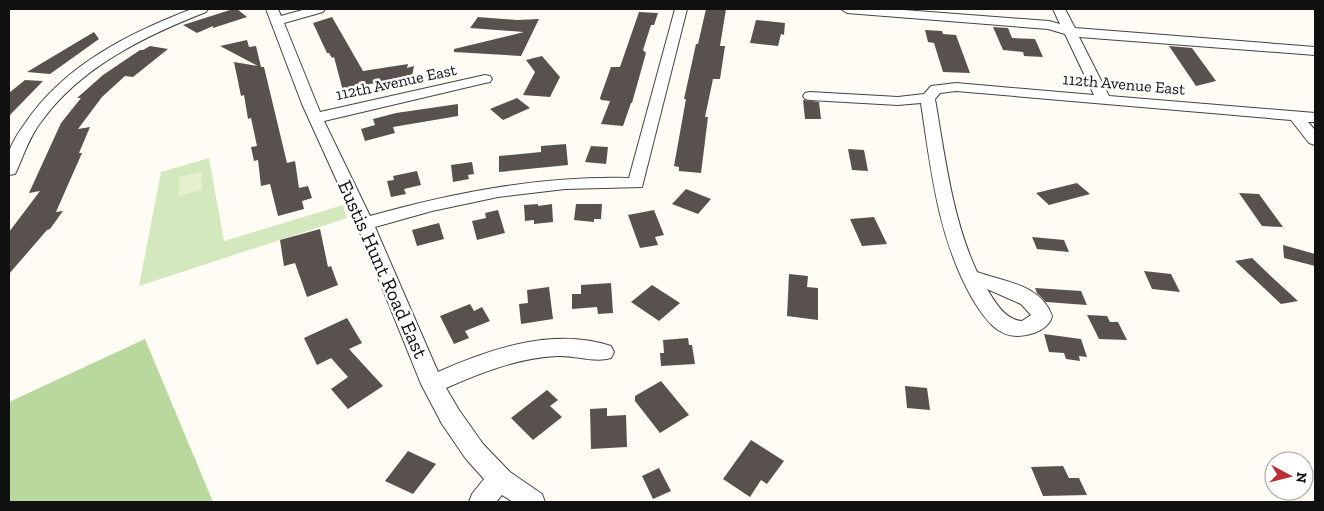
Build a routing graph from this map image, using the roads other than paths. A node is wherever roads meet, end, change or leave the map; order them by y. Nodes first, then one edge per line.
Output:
1 (202, 9) edge
2 (319, 9) edge
3 (682, 9) edge
4 (847, 9) edge
5 (1060, 9) edge
6 (274, 15) edge
7 (1072, 32) junction
8 (1315, 51) edge
9 (484, 79) dead end
10 (930, 95) junction
11 (810, 96) dead end
12 (1104, 100) junction
13 (1296, 117) junction
14 (315, 118) junction
15 (1315, 118) edge
16 (1315, 140) edge
17 (9, 170) edge
18 (364, 224) junction
19 (971, 278) dead end
20 (603, 352) dead end
21 (432, 384) junction
22 (499, 479) junction
23 (481, 502) edge
24 (534, 502) edge

1 - 17 street
2 - 6 street
3 - 18 street
4 - 7 street
5 - 7 street
6 - 14 street, Eustis Hunt Road East
7 - 8 street
7 - 12 street
9 - 14 street, 112th Avenue East
10 - 11 street, 112th Avenue East
10 - 12 street, 112th Avenue East
10 - 19 street
12 - 13 street, 112th Avenue East
13 - 15 street, 112th Avenue East
13 - 16 street
14 - 18 street, Eustis Hunt Road East
18 - 21 street, Eustis Hunt Road East
20 - 21 street
21 - 22 street, Eustis Hunt Road East
22 - 23 street
22 - 24 street, Eustis Hunt Road East

